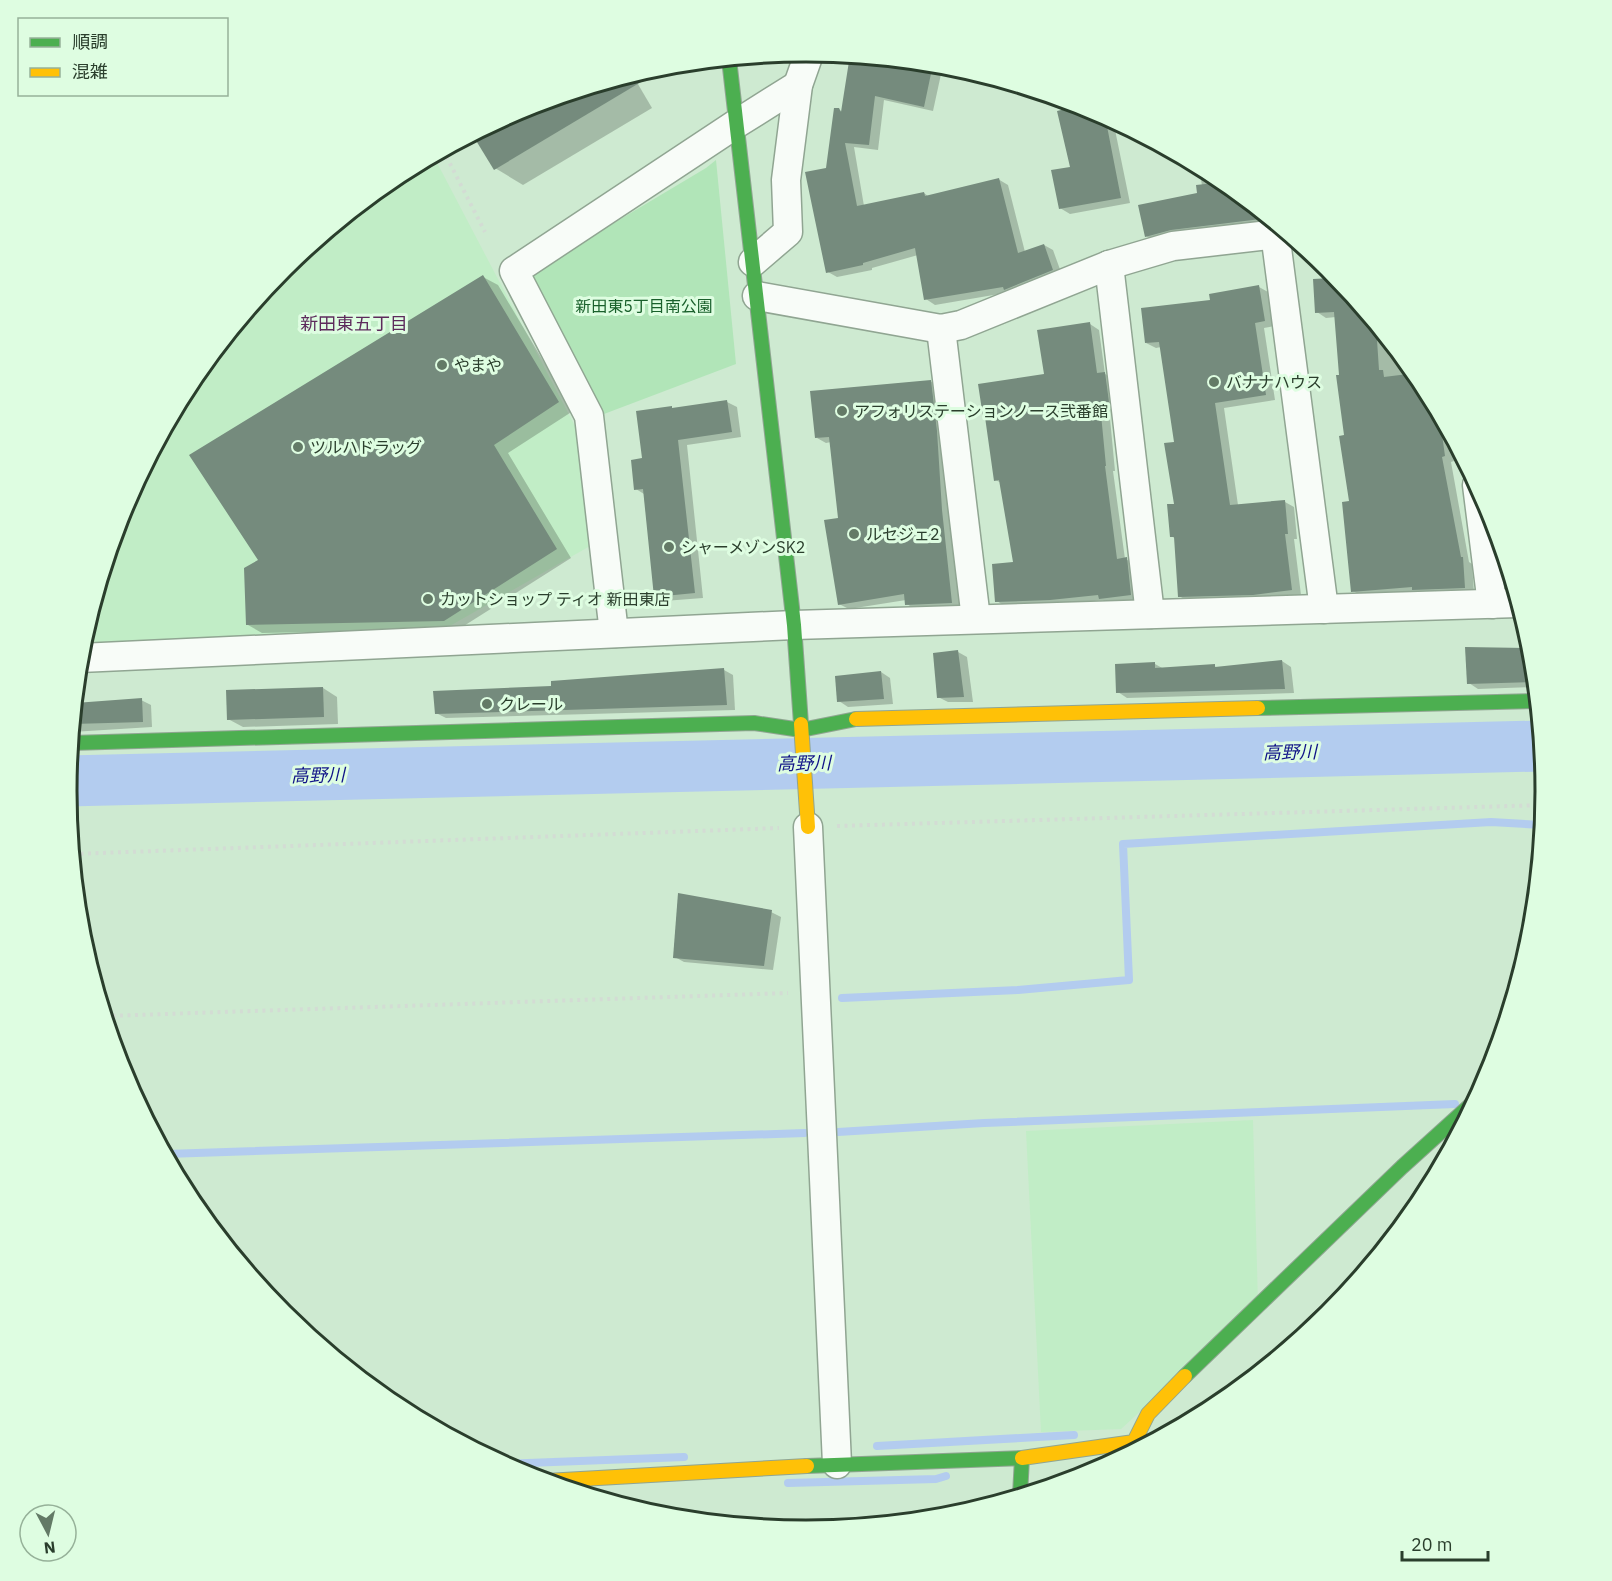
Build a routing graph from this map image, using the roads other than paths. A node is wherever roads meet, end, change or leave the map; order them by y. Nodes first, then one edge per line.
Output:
1 (806, 62) edge
2 (730, 66) edge
3 (798, 85) junction
4 (736, 124) junction
5 (1277, 234) edge
6 (1282, 238) edge
7 (753, 262) junction
8 (1109, 265) junction
9 (757, 296) junction
10 (941, 329) junction
11 (1490, 538) edge
12 (1505, 604) edge
13 (1324, 609) junction
14 (1150, 614) junction
15 (976, 620) junction
16 (794, 625) junction
17 (614, 633) junction
18 (89, 658) edge
19 (1530, 701) edge
20 (802, 734) junction
21 (79, 743) edge
22 (808, 823) joint
23 (1459, 1116) edge
24 (1135, 1440) edge
25 (1131, 1442) edge
26 (1022, 1458) junction
27 (837, 1464) junction
28 (566, 1479) edge
29 (1020, 1487) edge

1 - 3 street
2 - 4 street
3 - 4 street
3 - 7 street
4 - 7 street
4 - 17 street
5 - 8 street
6 - 13 street
7 - 9 street
8 - 10 street
8 - 14 street
9 - 10 street
9 - 16 street
10 - 15 street
11 - 12 street
12 - 13 street
13 - 14 street
14 - 15 street
15 - 16 street
16 - 17 street
16 - 20 street
17 - 18 street
19 - 20 street
20 - 21 street
20 - 22 street
22 - 27 street
23 - 24 street
25 - 26 street
26 - 27 street
26 - 29 street
27 - 28 street

